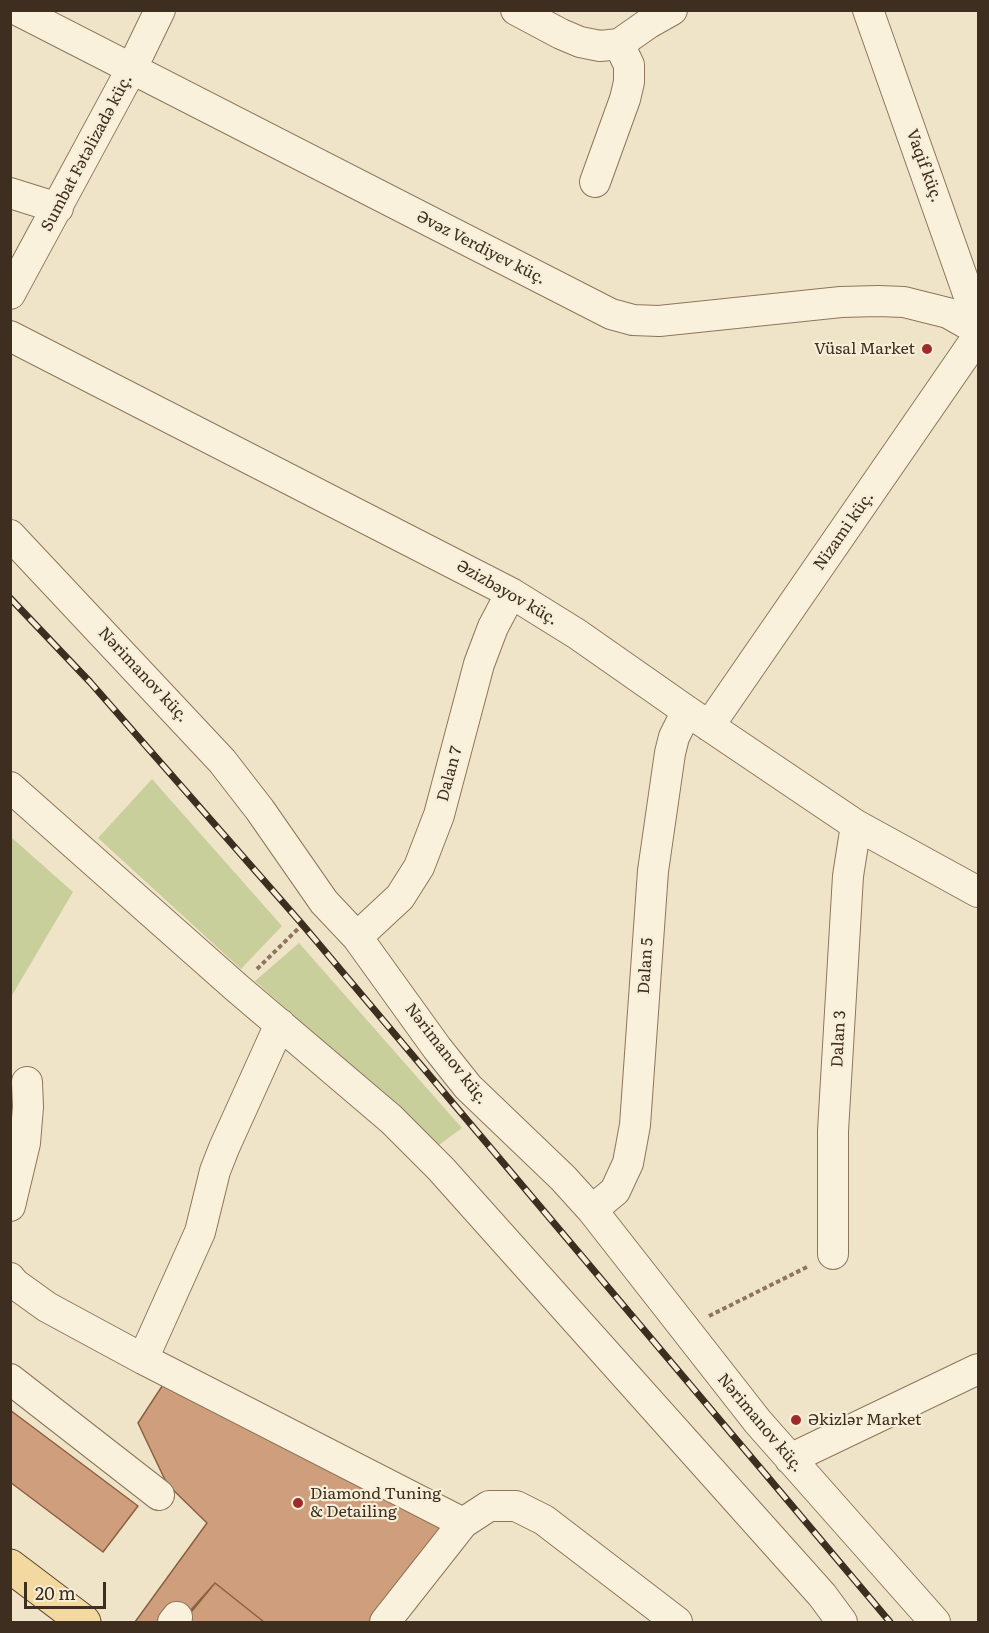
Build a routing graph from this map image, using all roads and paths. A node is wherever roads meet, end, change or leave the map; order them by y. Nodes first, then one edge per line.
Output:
1 (17, 10) edge
2 (160, 10) edge
3 (516, 10) edge
4 (672, 10) edge
5 (868, 10) edge
6 (619, 44) junction
7 (131, 70) junction
8 (595, 182) dead end
9 (10, 193) edge
10 (58, 207) junction
11 (10, 294) edge
12 (978, 322) edge
13 (978, 330) edge
14 (10, 336) edge
15 (978, 336) edge
16 (10, 535) edge
17 (511, 593) junction
18 (698, 719) junction
19 (10, 787) edge
20 (856, 825) junction
21 (978, 892) edge
22 (324, 902) junction
23 (357, 937) junction
24 (237, 988) junction
25 (280, 1024) junction
26 (27, 1082) dead end
27 (10, 1206) edge
28 (592, 1210) junction
29 (833, 1254) joint
30 (10, 1278) edge
31 (684, 1329) junction
32 (143, 1359) junction
33 (978, 1369) edge
34 (10, 1379) edge
35 (790, 1459) junction
36 (159, 1495) dead end
37 (464, 1524) junction
38 (10, 1566) edge
39 (84, 1623) edge
40 (385, 1623) edge
41 (677, 1623) edge
42 (842, 1623) edge
43 (935, 1623) edge

1 - 7 street, Əvəz Verdiyev küç.
2 - 7 street, Sumbat Fətəlizadə küç.
3 - 6 street
4 - 6 street
5 - 12 street, Vaqif küç.
6 - 8 street
7 - 10 street, Sumbat Fətəlizadə küç.
7 - 13 street, Əvəz Verdiyev küç.
9 - 10 street
10 - 11 street, Sumbat Fətəlizadə küç.
14 - 17 street, Əzizbəyov küç.
15 - 18 street, Nizami küç.
16 - 22 street, Nərimanov küç.
17 - 18 street, Əzizbəyov küç.
17 - 23 street, Dalan 7
18 - 20 street, Əzizbəyov küç.
18 - 28 street, Dalan 5
19 - 24 street
20 - 21 street, Əzizbəyov küç.
20 - 29 street, Dalan 3
22 - 23 street, Nərimanov küç.
22 - 24 path
23 - 28 street, Nərimanov küç.
24 - 25 street
25 - 32 street
25 - 42 street
26 - 27 street
28 - 31 street, Nərimanov küç.
29 - 31 path
30 - 32 street
31 - 35 street, Nərimanov küç.
32 - 37 street
33 - 35 street
34 - 36 street
35 - 43 street, Nərimanov küç.
37 - 40 street
37 - 41 street
38 - 39 main road

